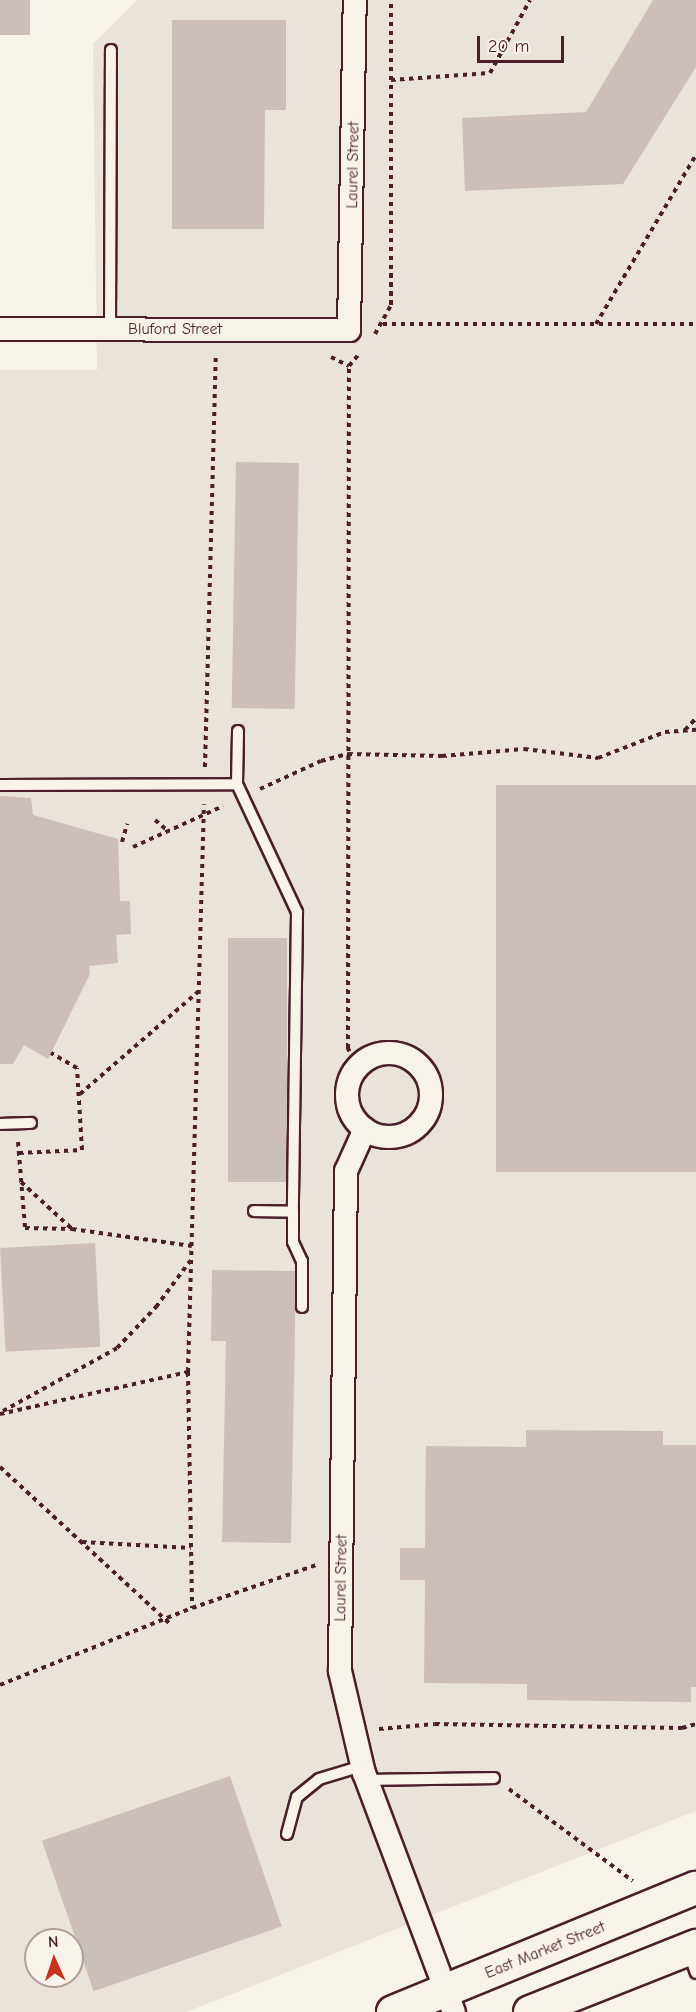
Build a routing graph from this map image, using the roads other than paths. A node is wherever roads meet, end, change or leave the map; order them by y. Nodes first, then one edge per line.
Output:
1 (355, 0) edge
2 (111, 50) dead end
3 (0, 329) edge
4 (110, 329) junction
5 (349, 330) joint
6 (238, 731) dead end
7 (237, 784) junction
8 (0, 785) edge
9 (32, 1123) dead end
10 (0, 1124) edge
11 (365, 1129) junction
12 (254, 1211) dead end
13 (293, 1212) junction
14 (302, 1307) dead end
15 (364, 1773) junction
16 (494, 1778) road end
17 (287, 1834) dead end
18 (696, 1888) edge
19 (693, 1956) edge
20 (450, 2001) edge
21 (393, 2012) edge
22 (530, 2012) edge

1 - 5 street, Laurel Street
2 - 4 lane
3 - 4 street, Bluford Street
4 - 5 street, Bluford Street
6 - 7 lane
7 - 8 lane
7 - 13 lane
9 - 10 lane
11 - 11 street
11 - 15 street, Laurel Street
12 - 13 lane
13 - 14 lane
15 - 16 lane
15 - 17 lane
15 - 20 street, Laurel Street
18 - 20 main road, East Market Street
19 - 22 main road
20 - 21 main road, East Market Street

